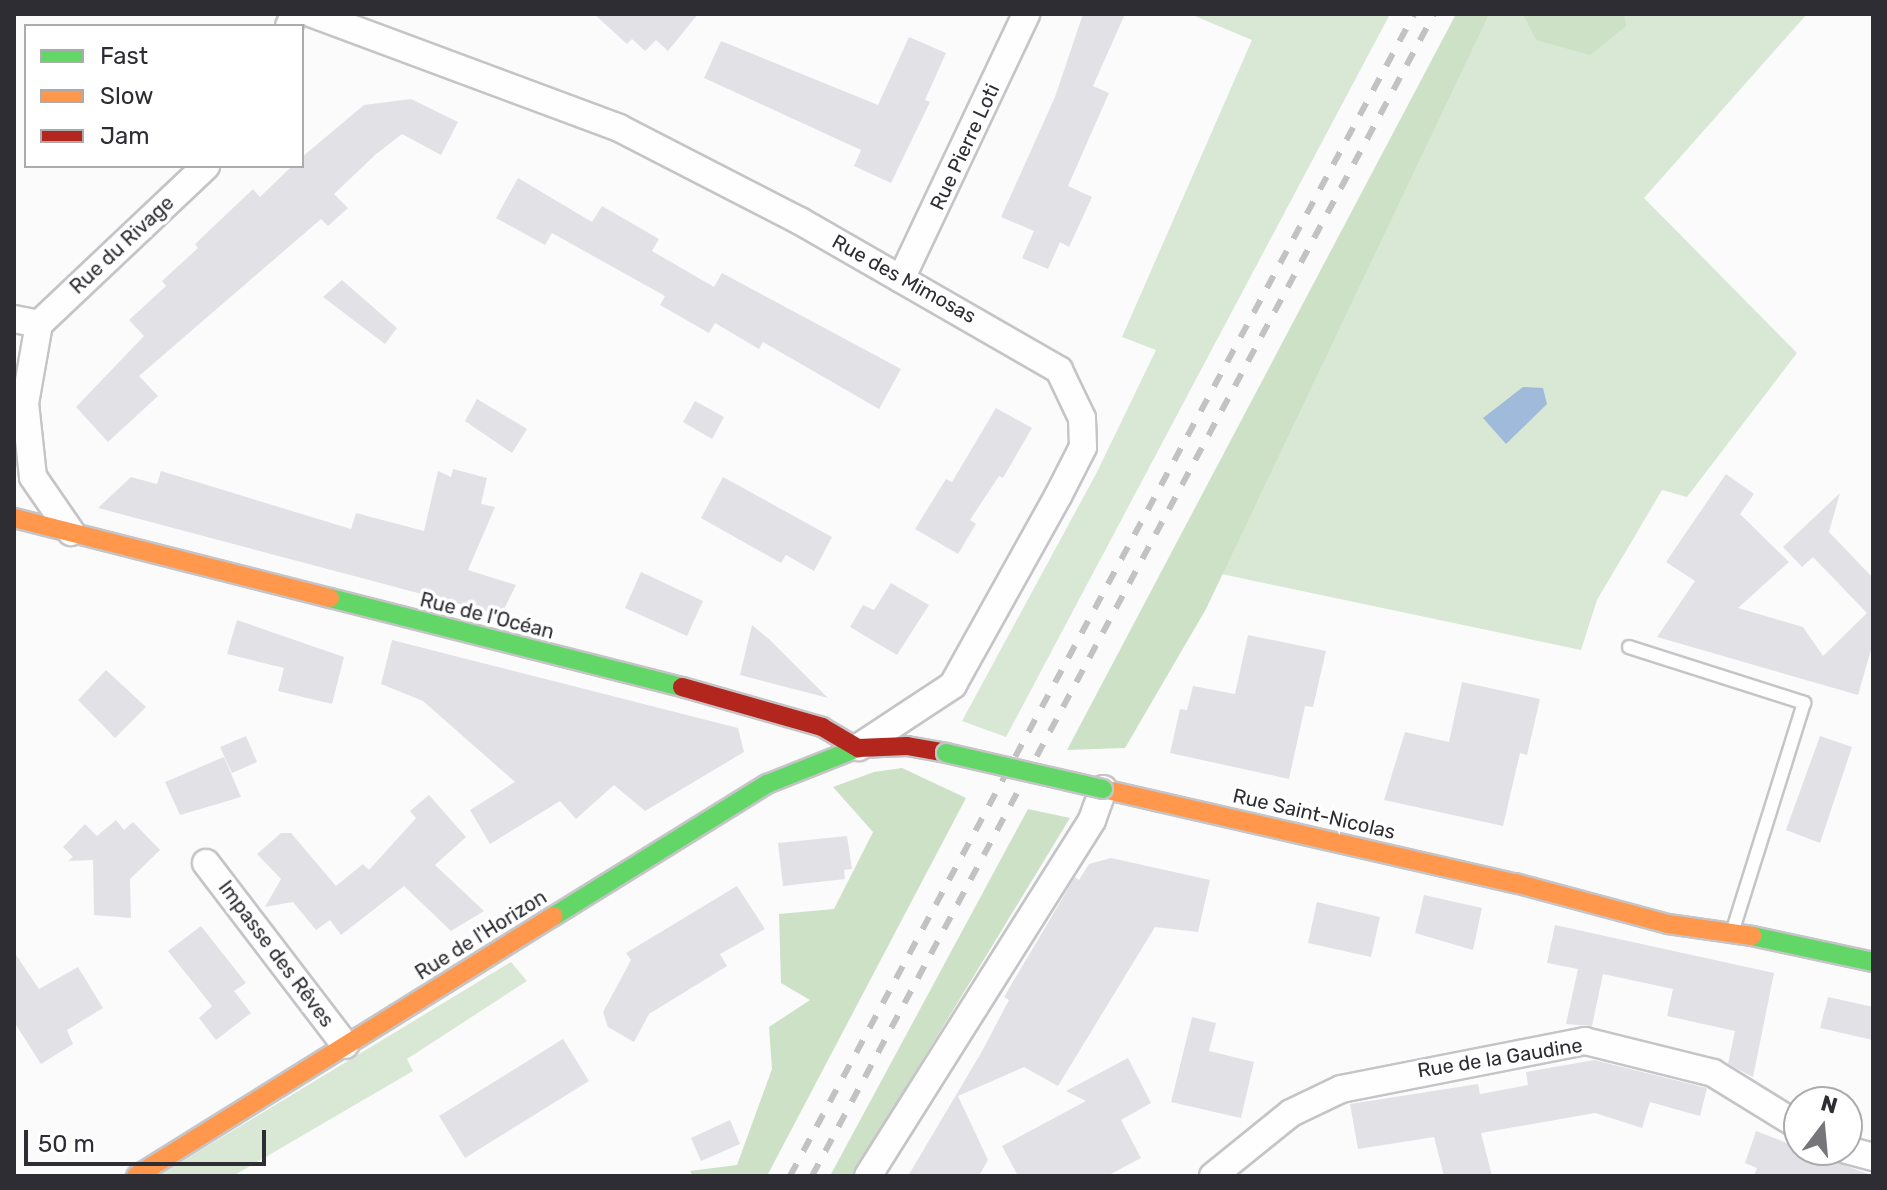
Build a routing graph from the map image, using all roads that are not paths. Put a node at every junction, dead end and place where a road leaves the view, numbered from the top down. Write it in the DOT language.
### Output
graph roads {
  1 [pos="313,14"];
  2 [pos="1026,14"];
  3 [pos="204,168"];
  4 [pos="901,279"];
  5 [pos="27,321"];
  6 [pos="14,518"];
  7 [pos="71,532"];
  8 [pos="1629,647"];
  9 [pos="858,748"];
  10 [pos="1103,789"];
  11 [pos="206,863"];
  12 [pos="1732,932"];
  13 [pos="1873,962"];
  14 [pos="345,1045"];
  15 [pos="1783,1116"];
  16 [pos="136,1176"];
  17 [pos="868,1176"];
  18 [pos="1213,1176"];
  1 -- 4 [label="street, Rue des Mimosas"];
  2 -- 4 [label="street, Rue Pierre Loti"];
  3 -- 5 [label="street, Rue du Rivage"];
  4 -- 9 [label="street, Rue des Mimosas"];
  5 -- 7 [label="street, Rue du Rivage"];
  6 -- 7 [label="main road, Rue de l'Océan"];
  7 -- 9 [label="main road, Rue de l'Océan"];
  8 -- 12 [label="lane"];
  9 -- 10 [label="main road, Rue Saint-Nicolas, bridge"];
  9 -- 14 [label="main road, Rue de l'Horizon"];
  10 -- 12 [label="main road, Rue Saint-Nicolas"];
  10 -- 17 [label="street"];
  11 -- 14 [label="street, Impasse des Rêves"];
  12 -- 13 [label="main road, Rue Saint-Nicolas"];
  14 -- 16 [label="main road, Rue de l'Horizon"];
  15 -- 18 [label="street, Rue de la Gaudine"];
}
